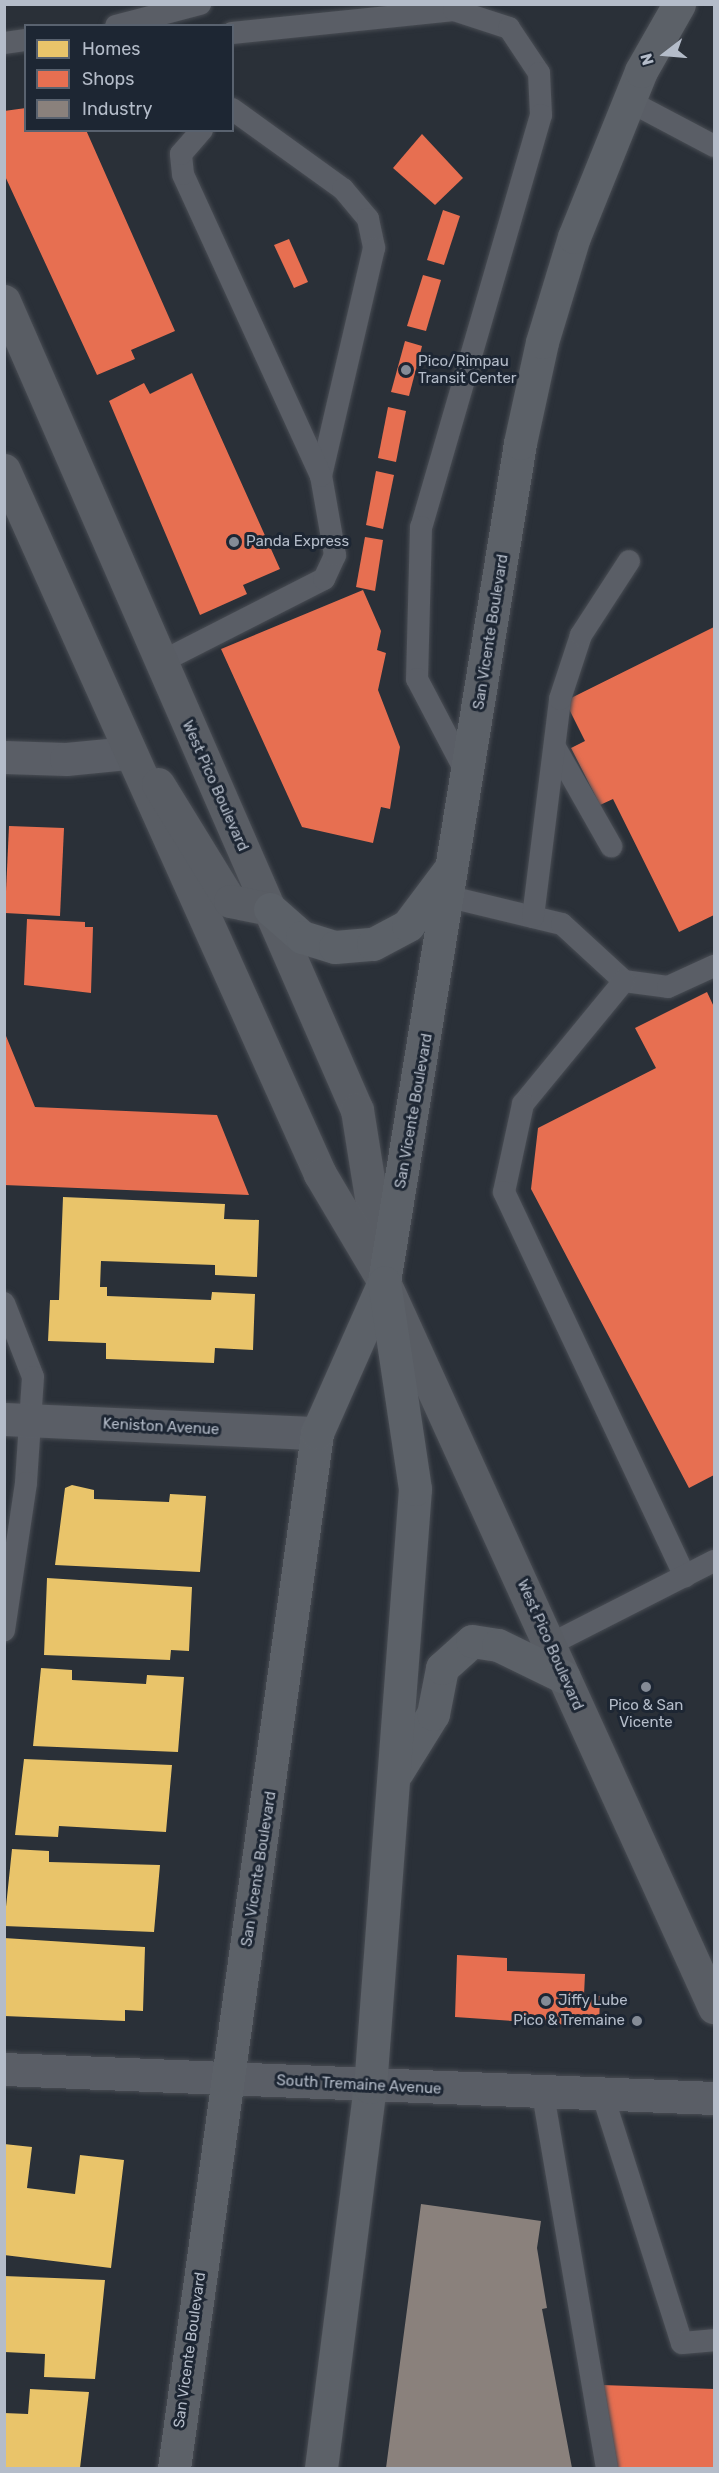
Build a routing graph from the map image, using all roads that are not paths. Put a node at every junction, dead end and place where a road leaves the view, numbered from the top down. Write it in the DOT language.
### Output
graph roads {
  1 [pos="200,4"];
  2 [pos="679,4"];
  3 [pos="168,21"];
  4 [pos="137,24"];
  5 [pos="234,33"];
  6 [pos="24,40"];
  7 [pos="4,44"];
  8 [pos="629,101"];
  9 [pos="234,110"];
  10 [pos="200,132"];
  11 [pos="714,146"];
  12 [pos="4,301"];
  13 [pos="4,470"];
  14 [pos="321,476"];
  15 [pos="629,561"];
  16 [pos="160,662"];
  17 [pos="556,749"];
  18 [pos="127,753"];
  19 [pos="4,757"];
  20 [pos="468,777"];
  21 [pos="611,846"];
  22 [pos="456,860"];
  23 [pos="450,897"];
  24 [pos="270,909"];
  25 [pos="533,917"];
  26 [pos="714,966"];
  27 [pos="624,981"];
  28 [pos="384,1282"];
  29 [pos="4,1303"];
  30 [pos="18,1419"];
  31 [pos="317,1433"];
  32 [pos="714,1562"];
  33 [pos="685,1577"];
  34 [pos="4,1630"];
  35 [pos="549,1645"];
  36 [pos="564,1677"];
  37 [pos="394,1776"];
  38 [pos="714,2007"];
  39 [pos="4,2070"];
  40 [pos="227,2078"];
  41 [pos="370,2087"];
  42 [pos="543,2094"];
  43 [pos="603,2096"];
  44 [pos="714,2098"];
  45 [pos="714,2340"];
  46 [pos="174,2469"];
  47 [pos="321,2469"];
  48 [pos="607,2469"];
  1 -- 3 [label="lane"];
  2 -- 8 [label="main road, San Vicente Boulevard"];
  3 -- 4 [label="lane"];
  5 -- 20 [label="lane"];
  6 -- 7 [label="lane"];
  8 -- 11 [label="lane"];
  8 -- 20 [label="main road, San Vicente Boulevard"];
  9 -- 14 [label="lane"];
  10 -- 14 [label="lane"];
  12 -- 16 [label="main road, West Pico Boulevard"];
  13 -- 18 [label="main road, West Pico Boulevard"];
  14 -- 16 [label="lane"];
  15 -- 17 [label="lane"];
  16 -- 24 [label="main road, West Pico Boulevard"];
  17 -- 21 [label="lane"];
  17 -- 25 [label="lane"];
  18 -- 19 [label="street"];
  18 -- 24 [label="main road"];
  18 -- 28 [label="main road, West Pico Boulevard"];
  20 -- 22 [label="main road, San Vicente Boulevard"];
  22 -- 23 [label="main road, San Vicente Boulevard"];
  22 -- 24 [label="main road"];
  23 -- 25 [label="lane"];
  23 -- 28 [label="main road, San Vicente Boulevard"];
  24 -- 28 [label="main road, West Pico Boulevard"];
  25 -- 27 [label="lane"];
  26 -- 27 [label="lane"];
  27 -- 33 [label="lane"];
  28 -- 31 [label="main road, San Vicente Boulevard"];
  28 -- 35 [label="main road, West Pico Boulevard"];
  28 -- 37 [label="main road, San Vicente Boulevard"];
  29 -- 30 [label="lane"];
  30 -- 31 [label="street, Keniston Avenue"];
  30 -- 34 [label="lane"];
  31 -- 40 [label="main road, San Vicente Boulevard"];
  32 -- 33 [label="lane"];
  33 -- 35 [label="lane"];
  35 -- 36 [label="main road, West Pico Boulevard"];
  36 -- 37 [label="main road"];
  36 -- 38 [label="main road, West Pico Boulevard"];
  37 -- 41 [label="main road, San Vicente Boulevard"];
  39 -- 40 [label="street, South Tremaine Avenue"];
  40 -- 41 [label="street, South Tremaine Avenue"];
  40 -- 46 [label="main road, San Vicente Boulevard"];
  41 -- 42 [label="street, South Tremaine Avenue"];
  41 -- 47 [label="main road, San Vicente Boulevard"];
  42 -- 43 [label="street, South Tremaine Avenue"];
  42 -- 48 [label="lane"];
  43 -- 44 [label="street, South Tremaine Avenue"];
  43 -- 45 [label="lane"];
}
